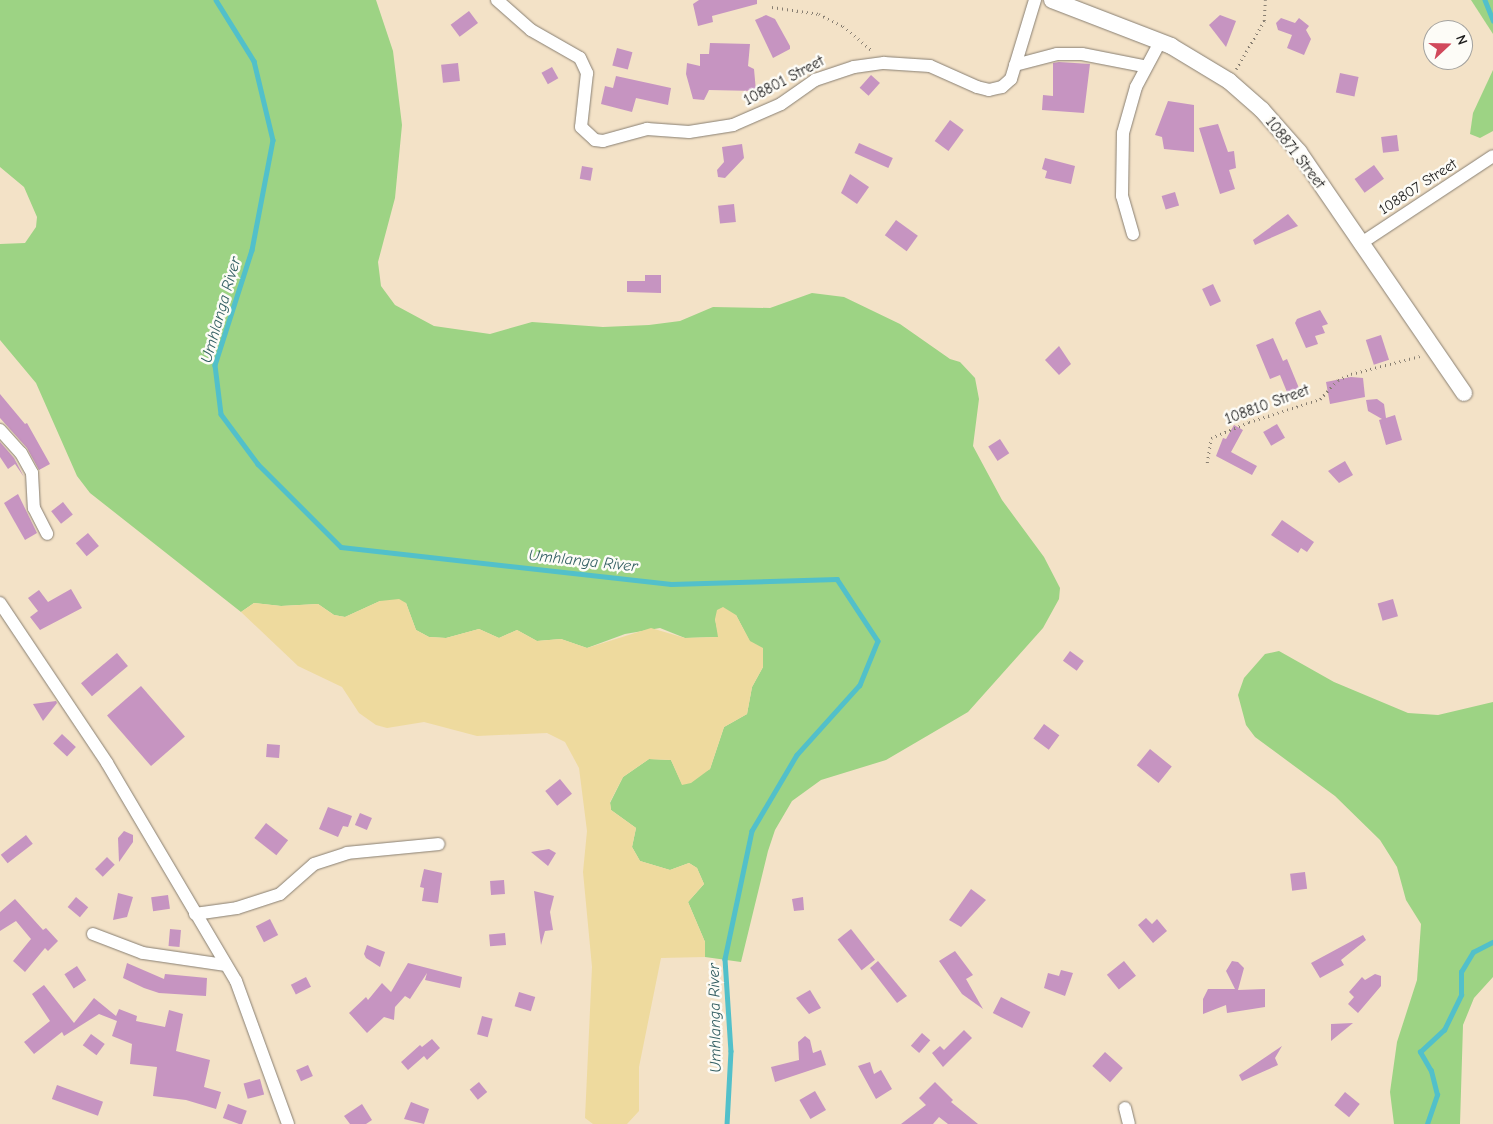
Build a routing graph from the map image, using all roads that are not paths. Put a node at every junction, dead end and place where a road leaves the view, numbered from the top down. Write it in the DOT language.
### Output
graph roads {
  1 [pos="497,0"];
  2 [pos="1035,0"];
  3 [pos="1052,0"];
  4 [pos="1160,42"];
  5 [pos="1015,65"];
  6 [pos="1144,66"];
  7 [pos="1493,156"];
  8 [pos="1133,234"];
  9 [pos="1360,244"];
  10 [pos="1464,393"];
  11 [pos="0,430"];
  12 [pos="46,534"];
  13 [pos="0,603"];
  14 [pos="438,844"];
  15 [pos="195,914"];
  16 [pos="93,934"];
  17 [pos="225,965"];
  18 [pos="1125,1108"];
  19 [pos="288,1124"];
  20 [pos="1129,1124"];
  1 -- 5 [label="street, 108801 Street"];
  2 -- 5 [label="street, 108801 Street"];
  3 -- 4 [label="street, 108871 Street"];
  4 -- 6 [label="street"];
  4 -- 9 [label="street, 108871 Street"];
  5 -- 6 [label="street"];
  6 -- 8 [label="street"];
  7 -- 9 [label="street, 108807 Street"];
  9 -- 10 [label="street, 108871 Street"];
  11 -- 12 [label="street"];
  13 -- 15 [label="street"];
  14 -- 15 [label="street"];
  15 -- 17 [label="street"];
  16 -- 17 [label="street"];
  17 -- 19 [label="street"];
  18 -- 20 [label="street"];
}
